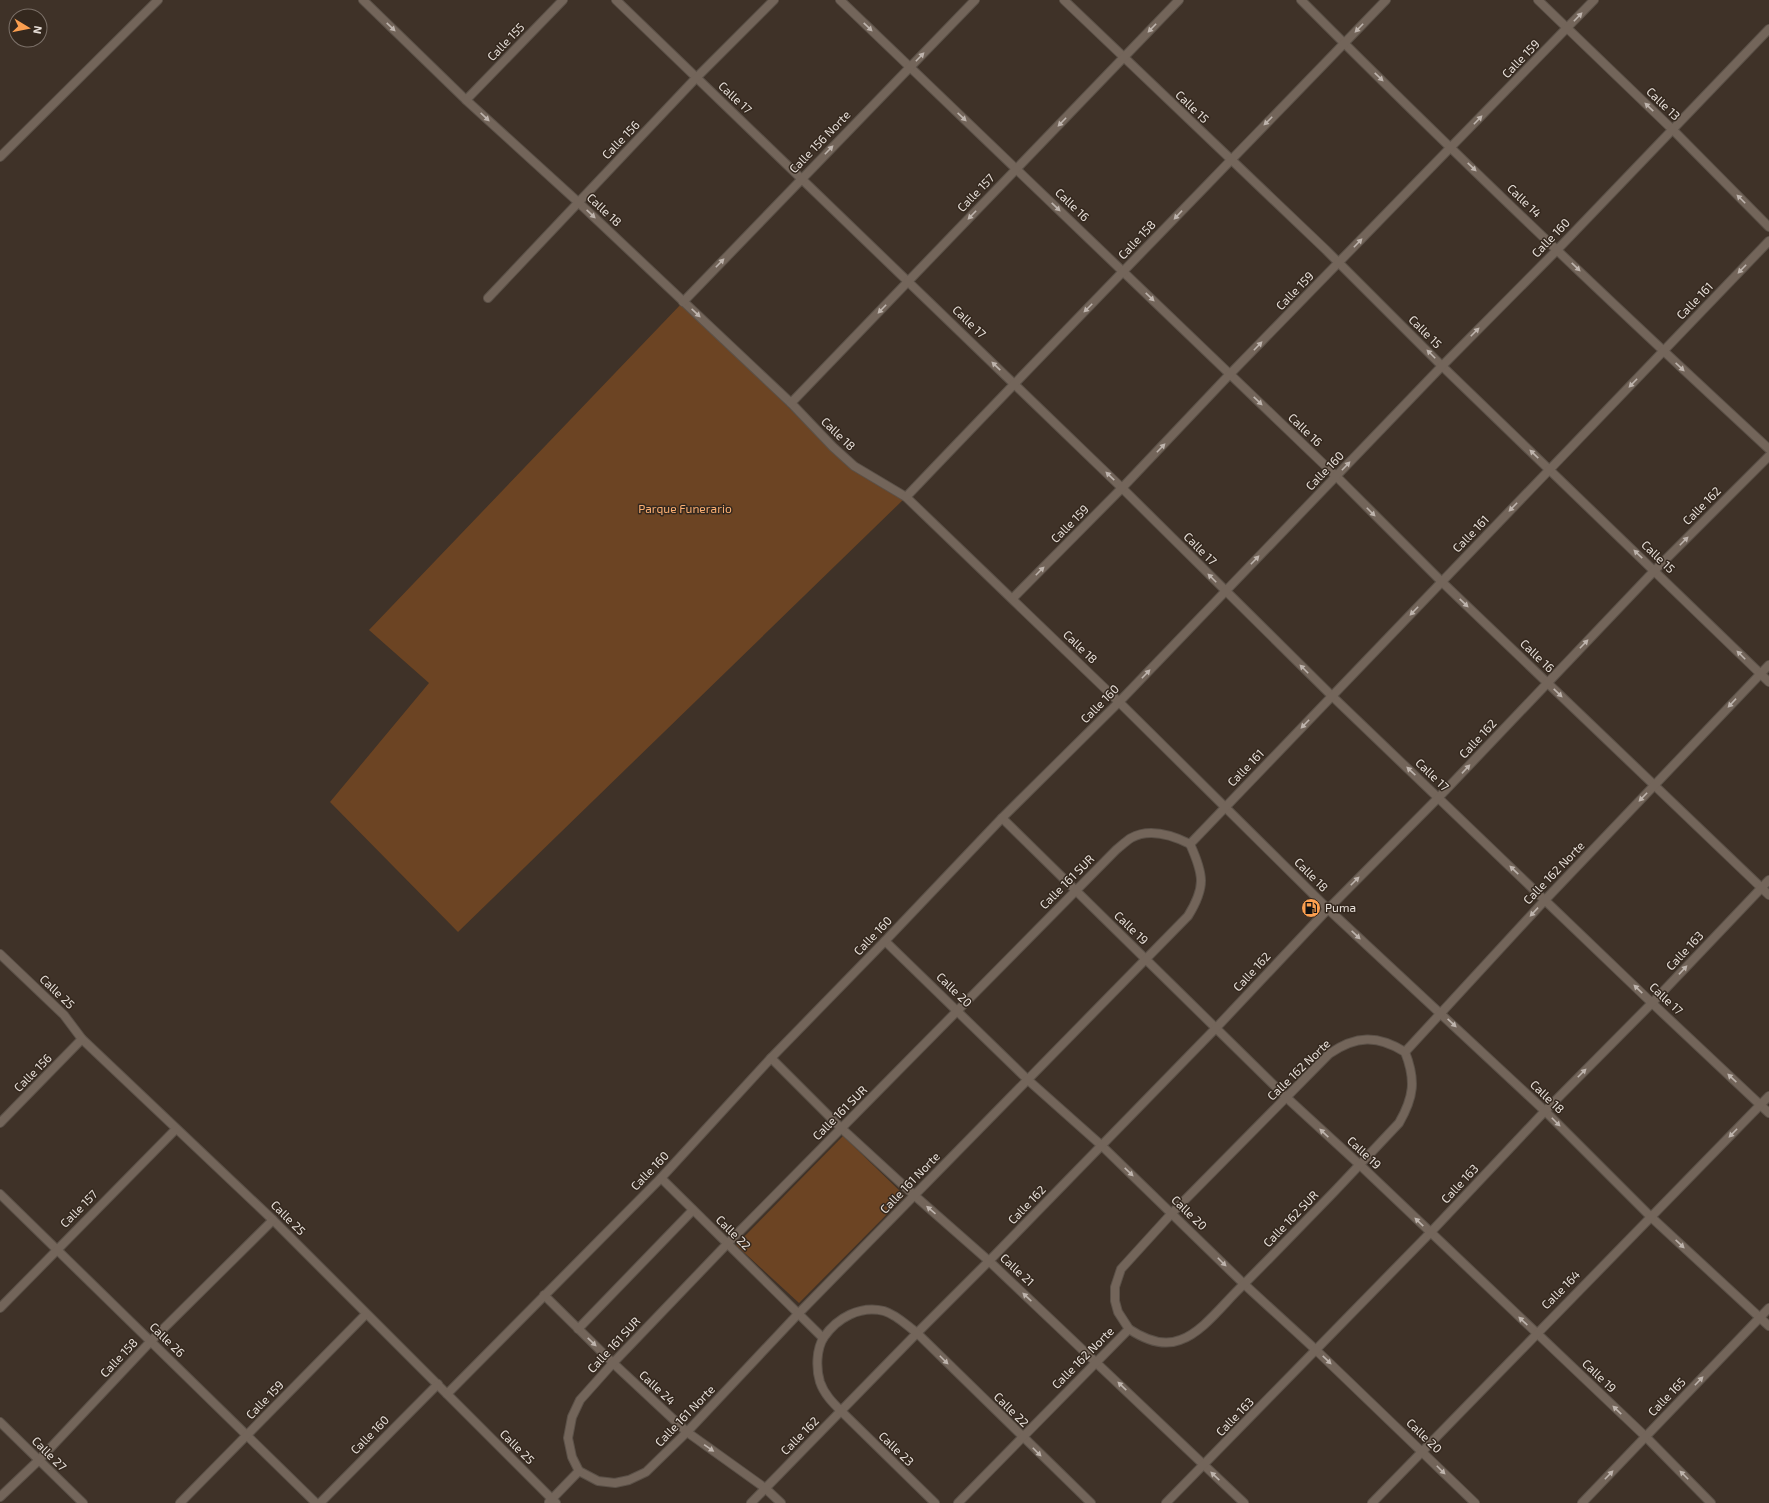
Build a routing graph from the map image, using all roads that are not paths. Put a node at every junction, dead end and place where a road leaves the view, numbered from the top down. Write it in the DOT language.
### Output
graph roads {
  1 [pos="158,0"];
  2 [pos="363,0"];
  3 [pos="563,0"];
  4 [pos="616,0"];
  5 [pos="774,0"];
  6 [pos="840,0"];
  7 [pos="975,0"];
  8 [pos="1064,0"];
  9 [pos="1179,0"];
  10 [pos="1302,0"];
  11 [pos="1386,0"];
  12 [pos="1538,0"];
  13 [pos="1594,0"];
  14 [pos="1567,28"];
  15 [pos="1769,30"];
  16 [pos="1344,43"];
  17 [pos="1124,57"];
  18 [pos="909,68"];
  19 [pos="696,78"];
  20 [pos="466,100"];
  21 [pos="1673,130"];
  22 [pos="1452,148"];
  23 [pos="0,157"];
  24 [pos="1230,160"];
  25 [pos="1017,169"];
  26 [pos="802,177"];
  27 [pos="578,202"];
  28 [pos="1769,227"];
  29 [pos="1769,241"];
  30 [pos="1557,250"];
  31 [pos="1339,263"];
  32 [pos="1124,272"];
  33 [pos="909,281"];
  34 [pos="488,298"];
  35 [pos="683,302"];
  36 [pos="1664,352"];
  37 [pos="1442,366"];
  38 [pos="1230,374"];
  39 [pos="1014,383"];
  40 [pos="791,404"];
  41 [pos="1769,449"];
  42 [pos="1769,456"];
  43 [pos="1550,470"];
  44 [pos="1336,476"];
  45 [pos="1122,488"];
  46 [pos="906,497"];
  47 [pos="1655,570"];
  48 [pos="1442,582"];
  49 [pos="1225,591"];
  50 [pos="1013,598"];
  51 [pos="1769,665"];
  52 [pos="1760,674"];
  53 [pos="1769,682"];
  54 [pos="1547,683"];
  55 [pos="1332,696"];
  56 [pos="1119,702"];
  57 [pos="1654,786"];
  58 [pos="1439,798"];
  59 [pos="1225,807"];
  60 [pos="1002,818"];
  61 [pos="1190,844"];
  62 [pos="1769,880"];
  63 [pos="1761,888"];
  64 [pos="1075,891"];
  65 [pos="1769,895"];
  66 [pos="1544,900"];
  67 [pos="1328,908"];
  68 [pos="885,941"];
  69 [pos="0,954"];
  70 [pos="1146,959"];
  71 [pos="1652,1003"];
  72 [pos="958,1011"];
  73 [pos="1441,1013"];
  74 [pos="1216,1028"];
  75 [pos="82,1039"];
  76 [pos="1405,1052"];
  77 [pos="771,1058"];
  78 [pos="1028,1080"];
  79 [pos="1769,1096"];
  80 [pos="1287,1098"];
  81 [pos="1761,1105"];
  82 [pos="1545,1111"];
  83 [pos="1769,1113"];
  84 [pos="0,1123"];
  85 [pos="841,1128"];
  86 [pos="176,1129"];
  87 [pos="1101,1145"];
  88 [pos="1360,1165"];
  89 [pos="661,1178"];
  90 [pos="0,1194"];
  91 [pos="914,1195"];
  92 [pos="693,1210"];
  93 [pos="1172,1213"];
  94 [pos="1651,1217"];
  95 [pos="273,1220"];
  96 [pos="1430,1233"];
  97 [pos="727,1244"];
  98 [pos="57,1249"];
  99 [pos="989,1261"];
  100 [pos="1244,1284"];
  101 [pos="544,1295"];
  102 [pos="0,1308"];
  103 [pos="1769,1308"];
  104 [pos="366,1314"];
  105 [pos="798,1314"];
  106 [pos="1760,1318"];
  107 [pos="1769,1326"];
  108 [pos="578,1329"];
  109 [pos="1129,1329"];
  110 [pos="916,1333"];
  111 [pos="1536,1333"];
  112 [pos="823,1338"];
  113 [pos="151,1341"];
  114 [pos="1316,1350"];
  115 [pos="1096,1362"];
  116 [pos="613,1363"];
  117 [pos="438,1384"];
  118 [pos="447,1394"];
  119 [pos="841,1412"];
  120 [pos="0,1422"];
  121 [pos="687,1432"];
  122 [pos="248,1435"];
  123 [pos="1646,1437"];
  124 [pos="1022,1438"];
  125 [pos="1423,1452"];
  126 [pos="39,1460"];
  127 [pos="1204,1466"];
  128 [pos="579,1471"];
  129 [pos="765,1488"];
  130 [pos="0,1497"];
  131 [pos="552,1502"];
  132 [pos="83,1503"];
  133 [pos="180,1503"];
  134 [pos="316,1503"];
  135 [pos="320,1503"];
  136 [pos="751,1503"];
  137 [pos="781,1503"];
  138 [pos="935,1503"];
  139 [pos="958,1503"];
  140 [pos="1091,1503"];
  141 [pos="1166,1503"];
  142 [pos="1244,1503"];
  143 [pos="1372,1503"];
  144 [pos="1475,1503"];
  145 [pos="1582,1503"];
  146 [pos="1711,1503"];
  1 -- 23 [label="street"];
  2 -- 20 [label="street, Calle 18, one-way"];
  3 -- 20 [label="street, Calle 155"];
  4 -- 19 [label="street, Calle 17"];
  5 -- 19 [label="street, Calle 156"];
  6 -- 18 [label="street, Calle 16, one-way"];
  18 -- 7 [label="street, Calle 156 Norte, one-way"];
  8 -- 17 [label="street, Calle 15"];
  9 -- 17 [label="street, Calle 157, one-way"];
  10 -- 16 [label="street, Calle 14"];
  11 -- 16 [label="street, Calle 158, one-way"];
  12 -- 14 [label="street, Calle 13"];
  14 -- 13 [label="street, Calle 159, one-way"];
  21 -- 14 [label="street, Calle 13, one-way"];
  22 -- 14 [label="street, Calle 159, one-way"];
  15 -- 21 [label="street, Calle 160"];
  16 -- 22 [label="street, Calle 14, one-way"];
  16 -- 24 [label="street, Calle 158, one-way"];
  17 -- 24 [label="street, Calle 15"];
  17 -- 25 [label="street, Calle 157, one-way"];
  18 -- 25 [label="street, Calle 16, one-way"];
  26 -- 18 [label="street, Calle 156 Norte, one-way"];
  19 -- 26 [label="street, Calle 17"];
  19 -- 27 [label="street, Calle 156"];
  20 -- 27 [label="street, Calle 18, one-way"];
  28 -- 21 [label="street, Calle 13, one-way"];
  21 -- 30 [label="street, Calle 160"];
  22 -- 30 [label="street, Calle 14, one-way"];
  31 -- 22 [label="street, Calle 159, one-way"];
  24 -- 31 [label="street, Calle 15"];
  24 -- 32 [label="street, Calle 158, one-way"];
  25 -- 32 [label="street, Calle 16, one-way"];
  25 -- 33 [label="street, Calle 157, one-way"];
  26 -- 33 [label="street, Calle 17"];
  35 -- 26 [label="street, Calle 156 Norte, one-way"];
  27 -- 34 [label="street, Calle 156"];
  27 -- 35 [label="street, Calle 18, one-way"];
  29 -- 36 [label="street, Calle 161, one-way"];
  30 -- 36 [label="street, Calle 14, one-way"];
  37 -- 30 [label="street, Calle 160, one-way"];
  37 -- 31 [label="street, Calle 15, one-way"];
  38 -- 31 [label="street, Calle 159, one-way"];
  32 -- 38 [label="street, Calle 16, one-way"];
  32 -- 39 [label="street, Calle 158, one-way"];
  39 -- 33 [label="street, Calle 17, one-way"];
  33 -- 40 [label="street, Calle 157, one-way"];
  35 -- 40 [label="street, Calle 18, one-way"];
  36 -- 41 [label="street, Calle 14, one-way"];
  36 -- 43 [label="street, Calle 161, one-way"];
  43 -- 37 [label="street, Calle 15, one-way"];
  44 -- 37 [label="street, Calle 160, one-way"];
  38 -- 44 [label="street, Calle 16, one-way"];
  45 -- 38 [label="street, Calle 159, one-way"];
  45 -- 39 [label="street, Calle 17, one-way"];
  39 -- 46 [label="street, Calle 158"];
  40 -- 46 [label="street, Calle 18"];
  47 -- 42 [label="street, Calle 162, one-way"];
  47 -- 43 [label="street, Calle 15, one-way"];
  43 -- 48 [label="street, Calle 161, one-way"];
  44 -- 48 [label="street, Calle 16, one-way"];
  49 -- 44 [label="street, Calle 160, one-way"];
  49 -- 45 [label="street, Calle 17, one-way"];
  50 -- 45 [label="street, Calle 159, one-way"];
  46 -- 50 [label="street, Calle 18"];
  52 -- 47 [label="street, Calle 15, one-way"];
  54 -- 47 [label="street, Calle 162, one-way"];
  48 -- 54 [label="street, Calle 16, one-way"];
  48 -- 55 [label="street, Calle 161, one-way"];
  55 -- 49 [label="street, Calle 17, one-way"];
  56 -- 49 [label="street, Calle 160, one-way"];
  50 -- 56 [label="street, Calle 18"];
  51 -- 52 [label="street, Calle 162 Norte"];
  52 -- 53 [label="street, Calle 15"];
  52 -- 57 [label="street, Calle 162 Norte, one-way"];
  54 -- 57 [label="street, Calle 16, one-way"];
  58 -- 54 [label="street, Calle 162, one-way"];
  58 -- 55 [label="street, Calle 17, one-way"];
  55 -- 59 [label="street, Calle 161, one-way"];
  56 -- 59 [label="street, Calle 18"];
  56 -- 60 [label="street, Calle 160"];
  57 -- 63 [label="street, Calle 16"];
  57 -- 66 [label="street, Calle 162 Norte, one-way"];
  66 -- 58 [label="street, Calle 17, one-way"];
  67 -- 58 [label="street, Calle 162, one-way"];
  59 -- 61 [label="street, Calle 161"];
  59 -- 67 [label="street, Calle 18"];
  60 -- 64 [label="street, Calle 19"];
  60 -- 68 [label="street, Calle 160"];
  61 -- 64 [label="street, Calle 161 SUR"];
  61 -- 70 [label="street, Calle 161 Norte"];
  62 -- 63 [label="street, Calle 163"];
  63 -- 65 [label="street, Calle 16"];
  71 -- 63 [label="street, Calle 163, one-way"];
  64 -- 70 [label="street, Calle 19"];
  64 -- 72 [label="street, Calle 161 SUR"];
  71 -- 66 [label="street, Calle 17, one-way"];
  66 -- 73 [label="street, Calle 162 Norte, one-way"];
  67 -- 73 [label="street, Calle 18, one-way"];
  67 -- 74 [label="street, Calle 162"];
  68 -- 72 [label="street, Calle 20"];
  68 -- 77 [label="street, Calle 160"];
  69 -- 75 [label="street, Calle 25"];
  70 -- 74 [label="street, Calle 19"];
  70 -- 78 [label="street, Calle 161 Norte"];
  81 -- 71 [label="street, Calle 17, one-way"];
  82 -- 71 [label="street, Calle 163, one-way"];
  72 -- 78 [label="street, Calle 20"];
  72 -- 85 [label="street, Calle 161 SUR"];
  73 -- 76 [label="street, Calle 162 Norte"];
  73 -- 82 [label="street, Calle 18, one-way"];
  74 -- 80 [label="street, Calle 19"];
  74 -- 87 [label="street, Calle 162"];
  75 -- 84 [label="street, Calle 156"];
  75 -- 86 [label="street, Calle 25"];
  76 -- 80 [label="street, Calle 162 Norte"];
  76 -- 88 [label="street, Calle 162 SUR"];
  77 -- 85 [label="street, Calle 21"];
  77 -- 89 [label="street, Calle 160"];
  78 -- 87 [label="street, Calle 20"];
  78 -- 91 [label="street, Calle 161 Norte"];
  79 -- 81 [label="street, Calle 164"];
  88 -- 80 [label="street, Calle 19, one-way"];
  80 -- 93 [label="street, Calle 162 Norte"];
  81 -- 83 [label="street, Calle 17"];
  81 -- 94 [label="street, Calle 164, one-way"];
  82 -- 94 [label="street, Calle 18, one-way"];
  82 -- 96 [label="street, Calle 163"];
  85 -- 91 [label="street, Calle 21"];
  85 -- 97 [label="street, Calle 161 SUR"];
  86 -- 95 [label="street, Calle 25"];
  86 -- 98 [label="street, Calle 157"];
  87 -- 93 [label="street, Calle 20, one-way"];
  87 -- 99 [label="street, Calle 162"];
  96 -- 88 [label="street, Calle 19, one-way"];
  88 -- 100 [label="street, Calle 162 SUR"];
  89 -- 92 [label="street, Calle 22"];
  89 -- 101 [label="street, Calle 160"];
  90 -- 98 [label="street, Calle 26"];
  99 -- 91 [label="street, Calle 21, one-way"];
  91 -- 105 [label="street, Calle 161 Norte"];
  92 -- 97 [label="street, Calle 22"];
  92 -- 108 [label="street"];
  93 -- 100 [label="street, Calle 20, one-way"];
  93 -- 109 [label="street, Calle 162 Norte"];
  94 -- 106 [label="street, Calle 18, one-way"];
  94 -- 111 [label="street, Calle 164"];
  95 -- 104 [label="street, Calle 25"];
  95 -- 113 [label="street, Calle 158"];
  111 -- 96 [label="street, Calle 19, one-way"];
  96 -- 114 [label="street, Calle 163"];
  97 -- 105 [label="street, Calle 22"];
  97 -- 116 [label="street, Calle 161 SUR"];
  98 -- 102 [label="street, Calle 157"];
  98 -- 113 [label="street, Calle 26"];
  99 -- 110 [label="street, Calle 162"];
  115 -- 99 [label="street, Calle 21, one-way"];
  100 -- 109 [label="street, Calle 162 SUR"];
  100 -- 114 [label="street, Calle 20"];
  101 -- 108 [label="street, Calle 24"];
  101 -- 118 [label="street, Calle 160"];
  103 -- 106 [label="street, Calle 165"];
  104 -- 117 [label="street, Calle 25"];
  104 -- 122 [label="street, Calle 159"];
  105 -- 112 [label="street, Calle 22"];
  105 -- 121 [label="street, Calle 161 Norte"];
  106 -- 107 [label="street, Calle 18"];
  123 -- 106 [label="street, Calle 165, one-way"];
  108 -- 116 [label="street, Calle 24, one-way"];
  109 -- 115 [label="street, Calle 162 Norte"];
  110 -- 112 [label="street, Calle 22"];
  110 -- 119 [label="street, Calle 162"];
  110 -- 124 [label="street, Calle 22, one-way"];
  123 -- 111 [label="street, Calle 19, one-way"];
  111 -- 125 [label="street, Calle 164"];
  112 -- 119 [label="street, Calle 23"];
  113 -- 122 [label="street, Calle 26"];
  113 -- 126 [label="street, Calle 158"];
  114 -- 125 [label="street, Calle 20, one-way"];
  114 -- 127 [label="street, Calle 163"];
  115 -- 124 [label="street, Calle 162 Norte"];
  127 -- 115 [label="street, Calle 21, one-way"];
  116 -- 121 [label="street, Calle 24"];
  116 -- 128 [label="street, Calle 161 SUR"];
  117 -- 118 [label="street, Calle 25"];
  117 -- 135 [label="street, Calle 160"];
  118 -- 131 [label="street, Calle 25"];
  119 -- 129 [label="street, Calle 162"];
  119 -- 138 [label="street, Calle 23"];
  120 -- 126 [label="street, Calle 27"];
  121 -- 128 [label="street, Calle 161 Norte"];
  121 -- 129 [label="street, Calle 24, one-way"];
  122 -- 133 [label="street, Calle 159"];
  122 -- 134 [label="street, Calle 26"];
  145 -- 123 [label="street, Calle 165, one-way"];
  146 -- 123 [label="street, Calle 19, one-way"];
  124 -- 139 [label="street, Calle 162 Norte"];
  124 -- 140 [label="street, Calle 22, one-way"];
  125 -- 143 [label="street, Calle 164"];
  125 -- 144 [label="street, Calle 20, one-way"];
  126 -- 130 [label="street, Calle 158"];
  126 -- 132 [label="street, Calle 27"];
  127 -- 141 [label="street, Calle 163"];
  142 -- 127 [label="street, Calle 21, one-way"];
  128 -- 131 [label="street"];
  129 -- 136 [label="street, Calle 162"];
  129 -- 137 [label="street, Calle 24"];
}
